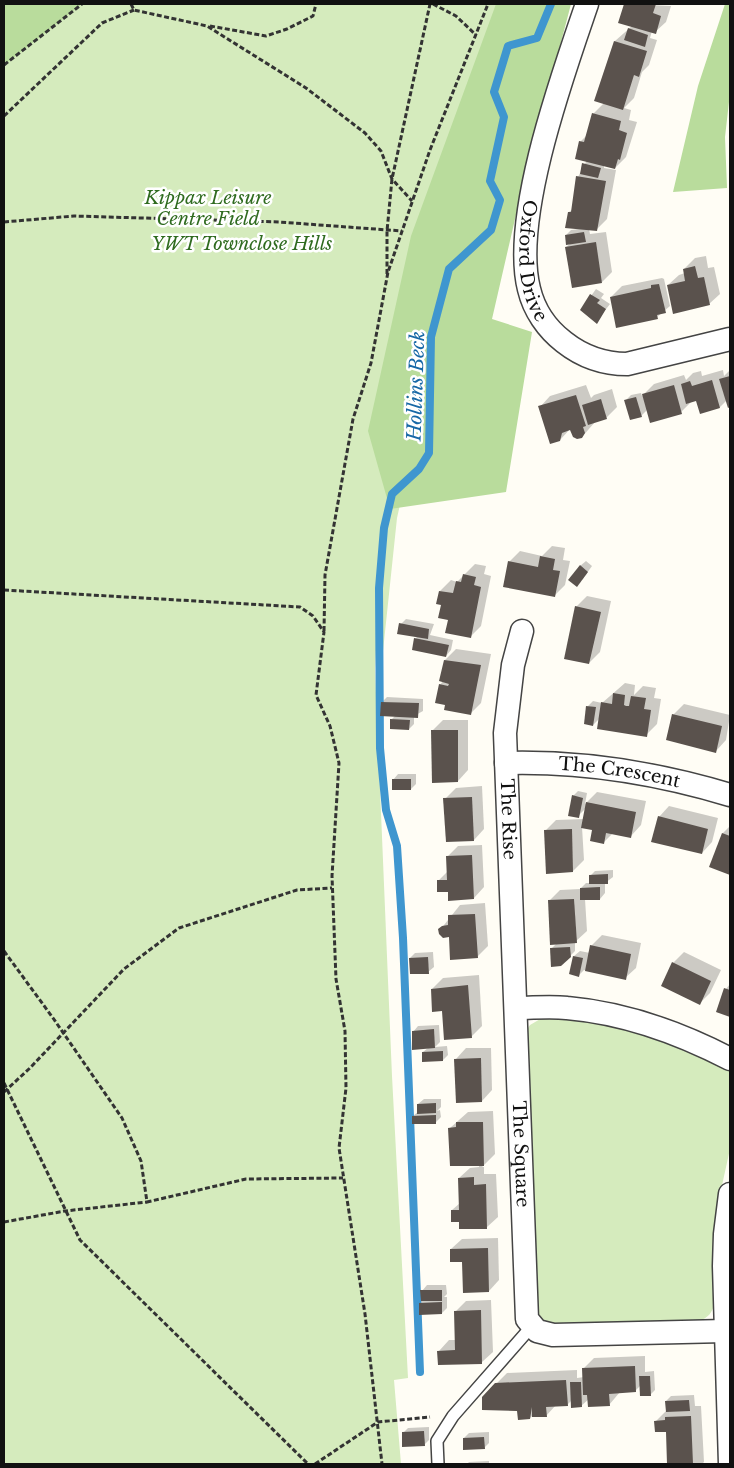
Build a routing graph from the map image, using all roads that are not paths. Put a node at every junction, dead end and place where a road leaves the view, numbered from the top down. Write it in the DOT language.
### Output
graph roads {
  1 [pos="587,4"];
  2 [pos="730,339"];
  3 [pos="522,632"];
  4 [pos="506,763"];
  5 [pos="730,795"];
  6 [pos="517,1008"];
  7 [pos="730,1059"];
  8 [pos="730,1194"];
  9 [pos="532,1326"];
  10 [pos="725,1331"];
  11 [pos="728,1357"];
  12 [pos="438,1464"];
  13 [pos="730,1464"];
  1 -- 2 [label="street, Oxford Drive"];
  3 -- 4 [label="street, The Rise"];
  4 -- 5 [label="street, The Crescent"];
  4 -- 6 [label="street, The Rise"];
  6 -- 7 [label="street"];
  6 -- 9 [label="street, The Square"];
  8 -- 10 [label="street"];
  9 -- 10 [label="street"];
  9 -- 12 [label="lane"];
  10 -- 11 [label="street"];
  11 -- 13 [label="street"];
}
